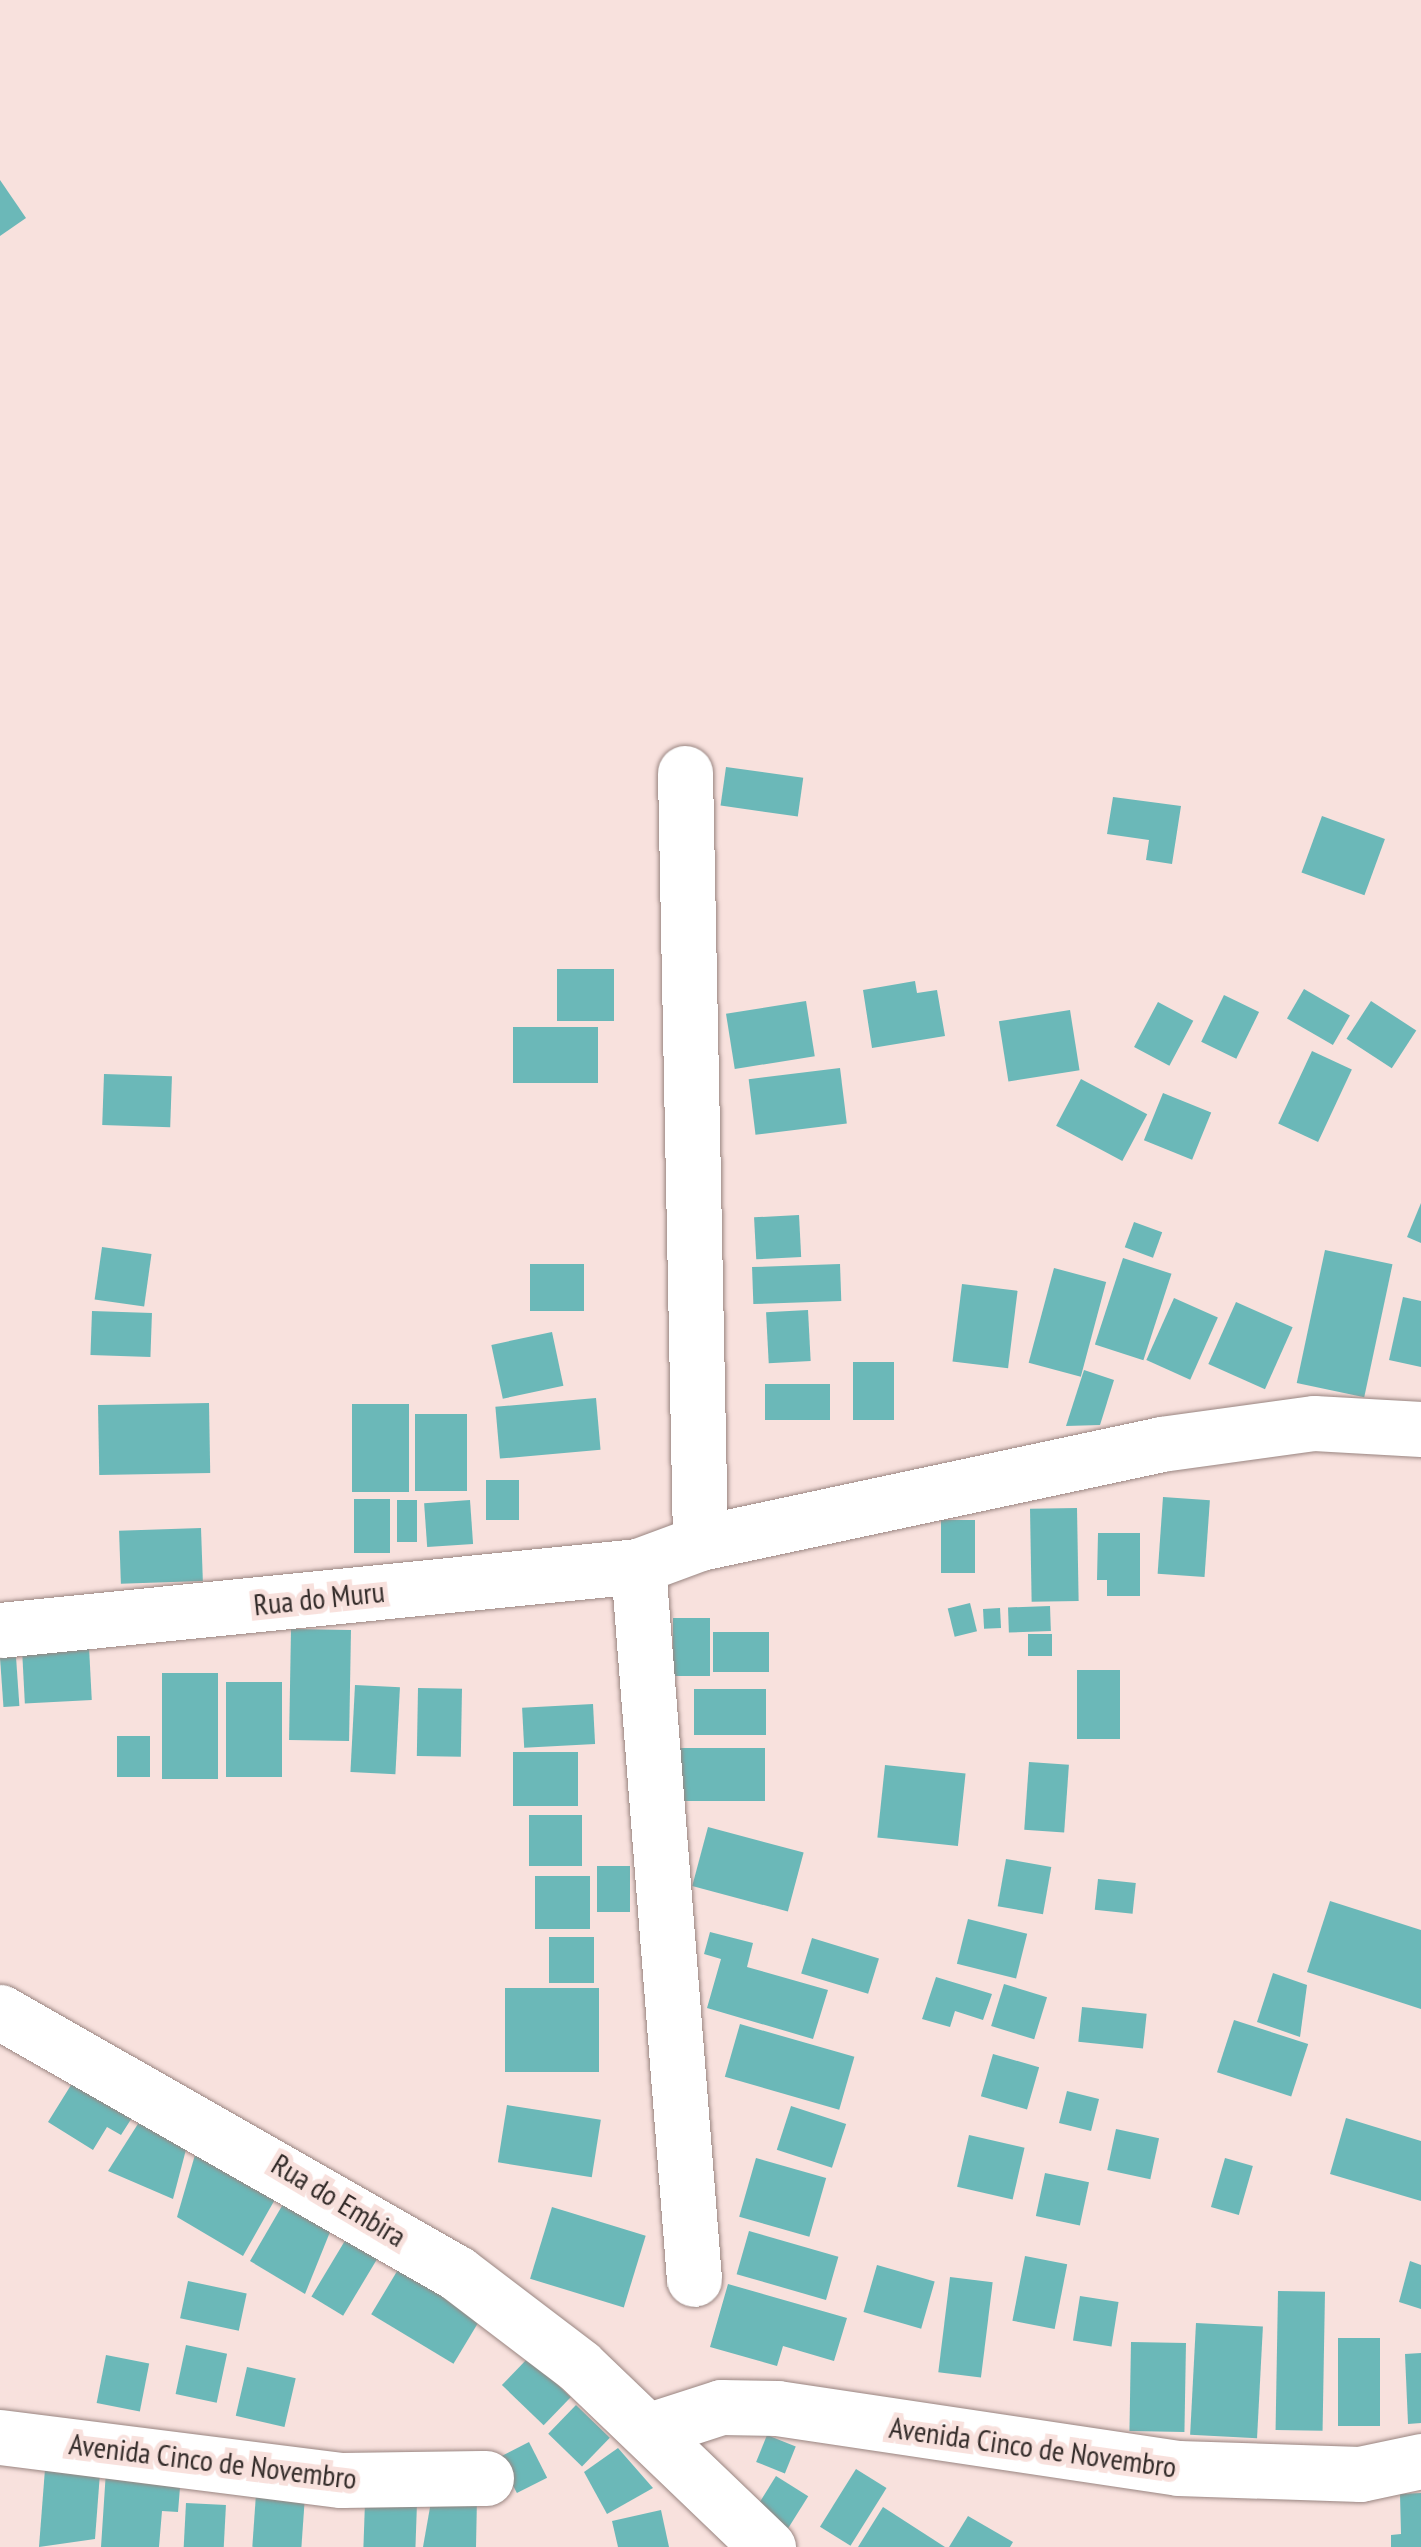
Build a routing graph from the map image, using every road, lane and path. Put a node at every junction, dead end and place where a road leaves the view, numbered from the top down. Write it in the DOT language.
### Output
graph roads {
  1 [pos="686,773"];
  2 [pos="1421,1429"];
  3 [pos="700,1543"];
  4 [pos="638,1566"];
  5 [pos="0,1630"];
  6 [pos="0,2012"];
  7 [pos="694,2279"];
  8 [pos="650,2430"];
  9 [pos="0,2437"];
  10 [pos="1421,2462"];
  11 [pos="486,2478"];
  12 [pos="742,2537"];
  1 -- 3 [label="street"];
  2 -- 3 [label="street, Rua do Muru"];
  3 -- 4 [label="street, Rua do Muru"];
  4 -- 5 [label="street, Rua do Muru"];
  4 -- 7 [label="street"];
  6 -- 8 [label="street, Rua do Embira"];
  8 -- 10 [label="street, Avenida Cinco de Novembro"];
  8 -- 12 [label="street, Rua do Embira"];
  9 -- 11 [label="street, Avenida Cinco de Novembro"];
}
